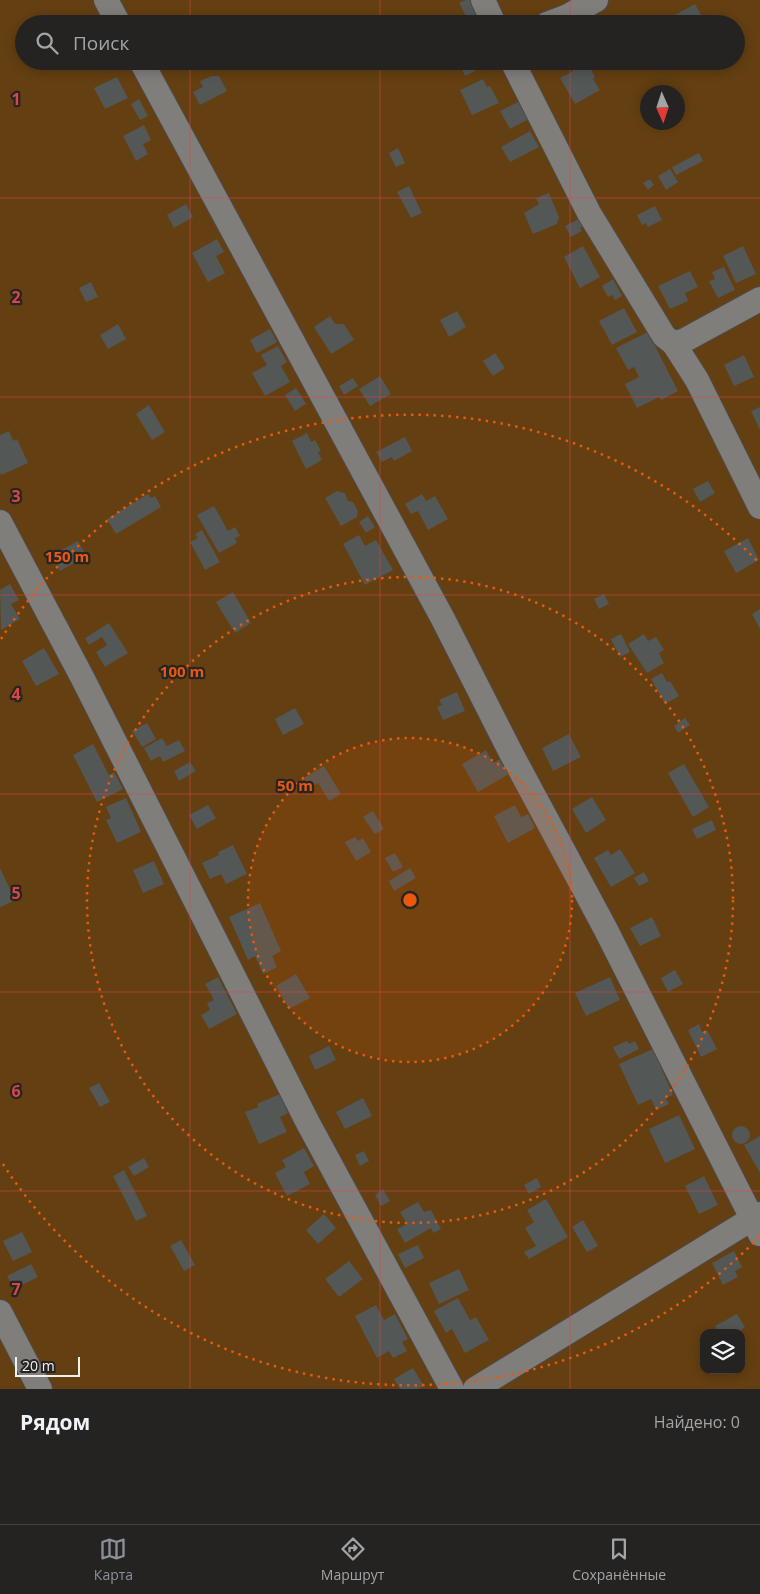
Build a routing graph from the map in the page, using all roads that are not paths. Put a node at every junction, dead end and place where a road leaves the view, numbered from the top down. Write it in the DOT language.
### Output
graph roads {
  1 [pos="106,0"];
  2 [pos="483,0"];
  3 [pos="596,0"];
  4 [pos="114,15"];
  5 [pos="490,15"];
  6 [pos="570,15"];
  7 [pos="145,70"];
  8 [pos="517,70"];
  9 [pos="760,299"];
  10 [pos="674,344"];
  11 [pos="760,507"];
  12 [pos="0,522"];
  13 [pos="757,1222"];
  14 [pos="0,1312"];
  15 [pos="40,1389"];
  16 [pos="452,1389"];
  17 [pos="475,1389"];
  1 -- 4 [label="street"];
  2 -- 5 [label="street"];
  3 -- 6 [label="street"];
  7 -- 13 [label="street"];
  8 -- 10 [label="street"];
  9 -- 10 [label="street"];
  10 -- 11 [label="street"];
  12 -- 16 [label="street"];
  13 -- 17 [label="street"];
  14 -- 15 [label="street"];
}
